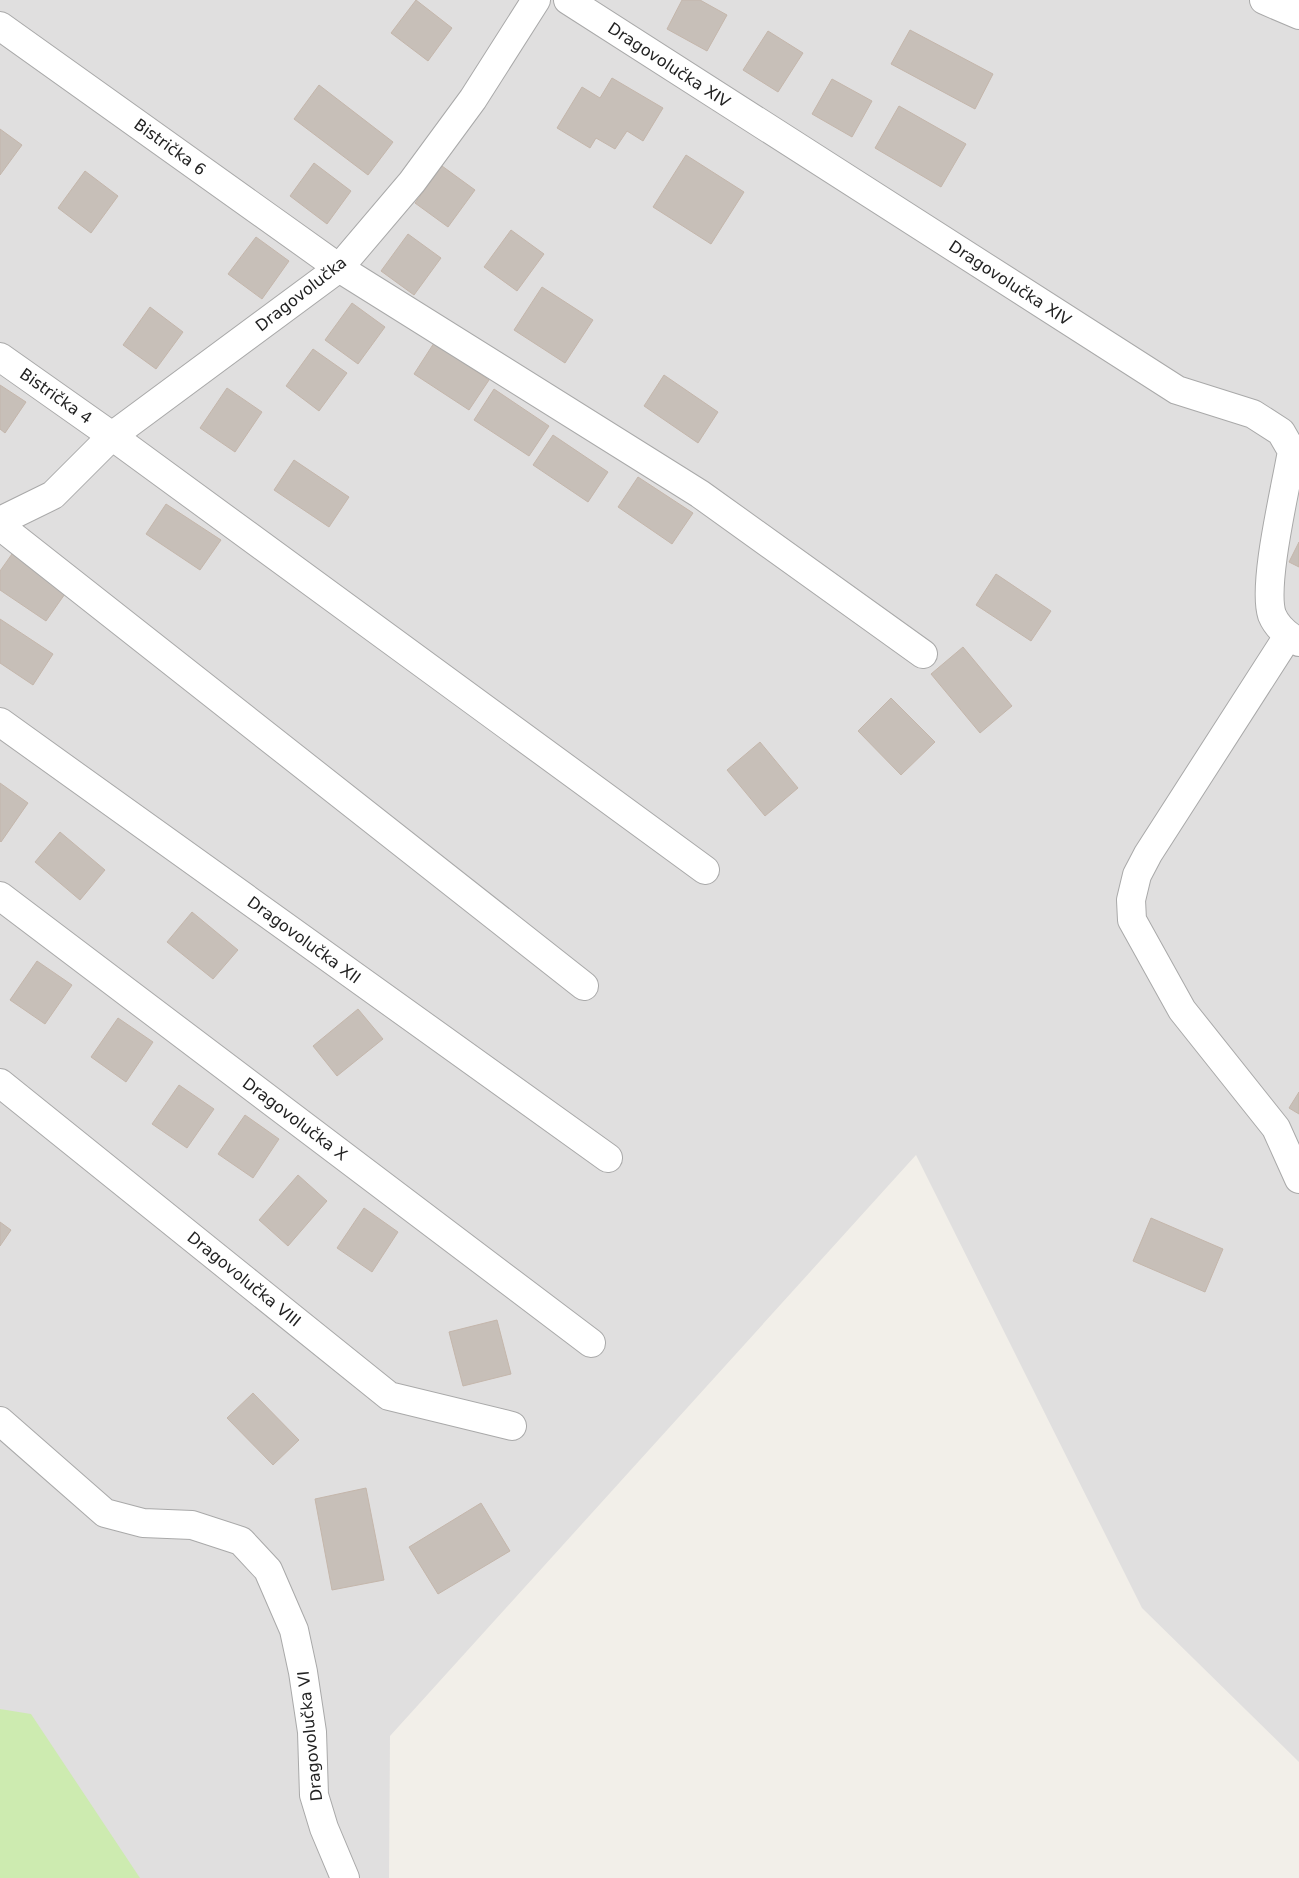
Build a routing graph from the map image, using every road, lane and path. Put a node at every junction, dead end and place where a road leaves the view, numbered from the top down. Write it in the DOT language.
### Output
graph roads {
  1 [pos="536,0"];
  2 [pos="568,0"];
  3 [pos="1264,0"];
  4 [pos="1299,15"];
  5 [pos="0,26"];
  6 [pos="339,268"];
  7 [pos="0,357"];
  8 [pos="112,436"];
  9 [pos="0,521"];
  10 [pos="0,526"];
  11 [pos="1293,639"];
  12 [pos="923,654"];
  13 [pos="0,722"];
  14 [pos="705,870"];
  15 [pos="0,896"];
  16 [pos="584,986"];
  17 [pos="0,1083"];
  18 [pos="608,1158"];
  19 [pos="1299,1180"];
  20 [pos="591,1343"];
  21 [pos="0,1421"];
  22 [pos="512,1426"];
  23 [pos="343,1870"];
  1 -- 6 [label="street, Dragovolučka"];
  2 -- 11 [label="street, Dragovolučka XIV"];
  3 -- 4 [label="street"];
  5 -- 6 [label="street, Bistrička 6"];
  6 -- 8 [label="street, Dragovolučka"];
  6 -- 12 [label="street, Bistrička 6"];
  7 -- 8 [label="street, Bistrička 4"];
  8 -- 9 [label="street, Dragovolučka"];
  8 -- 14 [label="street, Bistrička 4"];
  10 -- 16 [label="street"];
  11 -- 19 [label="street"];
  13 -- 18 [label="street, Dragovolučka XII"];
  15 -- 20 [label="street, Dragovolučka X"];
  17 -- 22 [label="street, Dragovolučka VIII"];
  21 -- 23 [label="street, Dragovolučka VI"];
}
